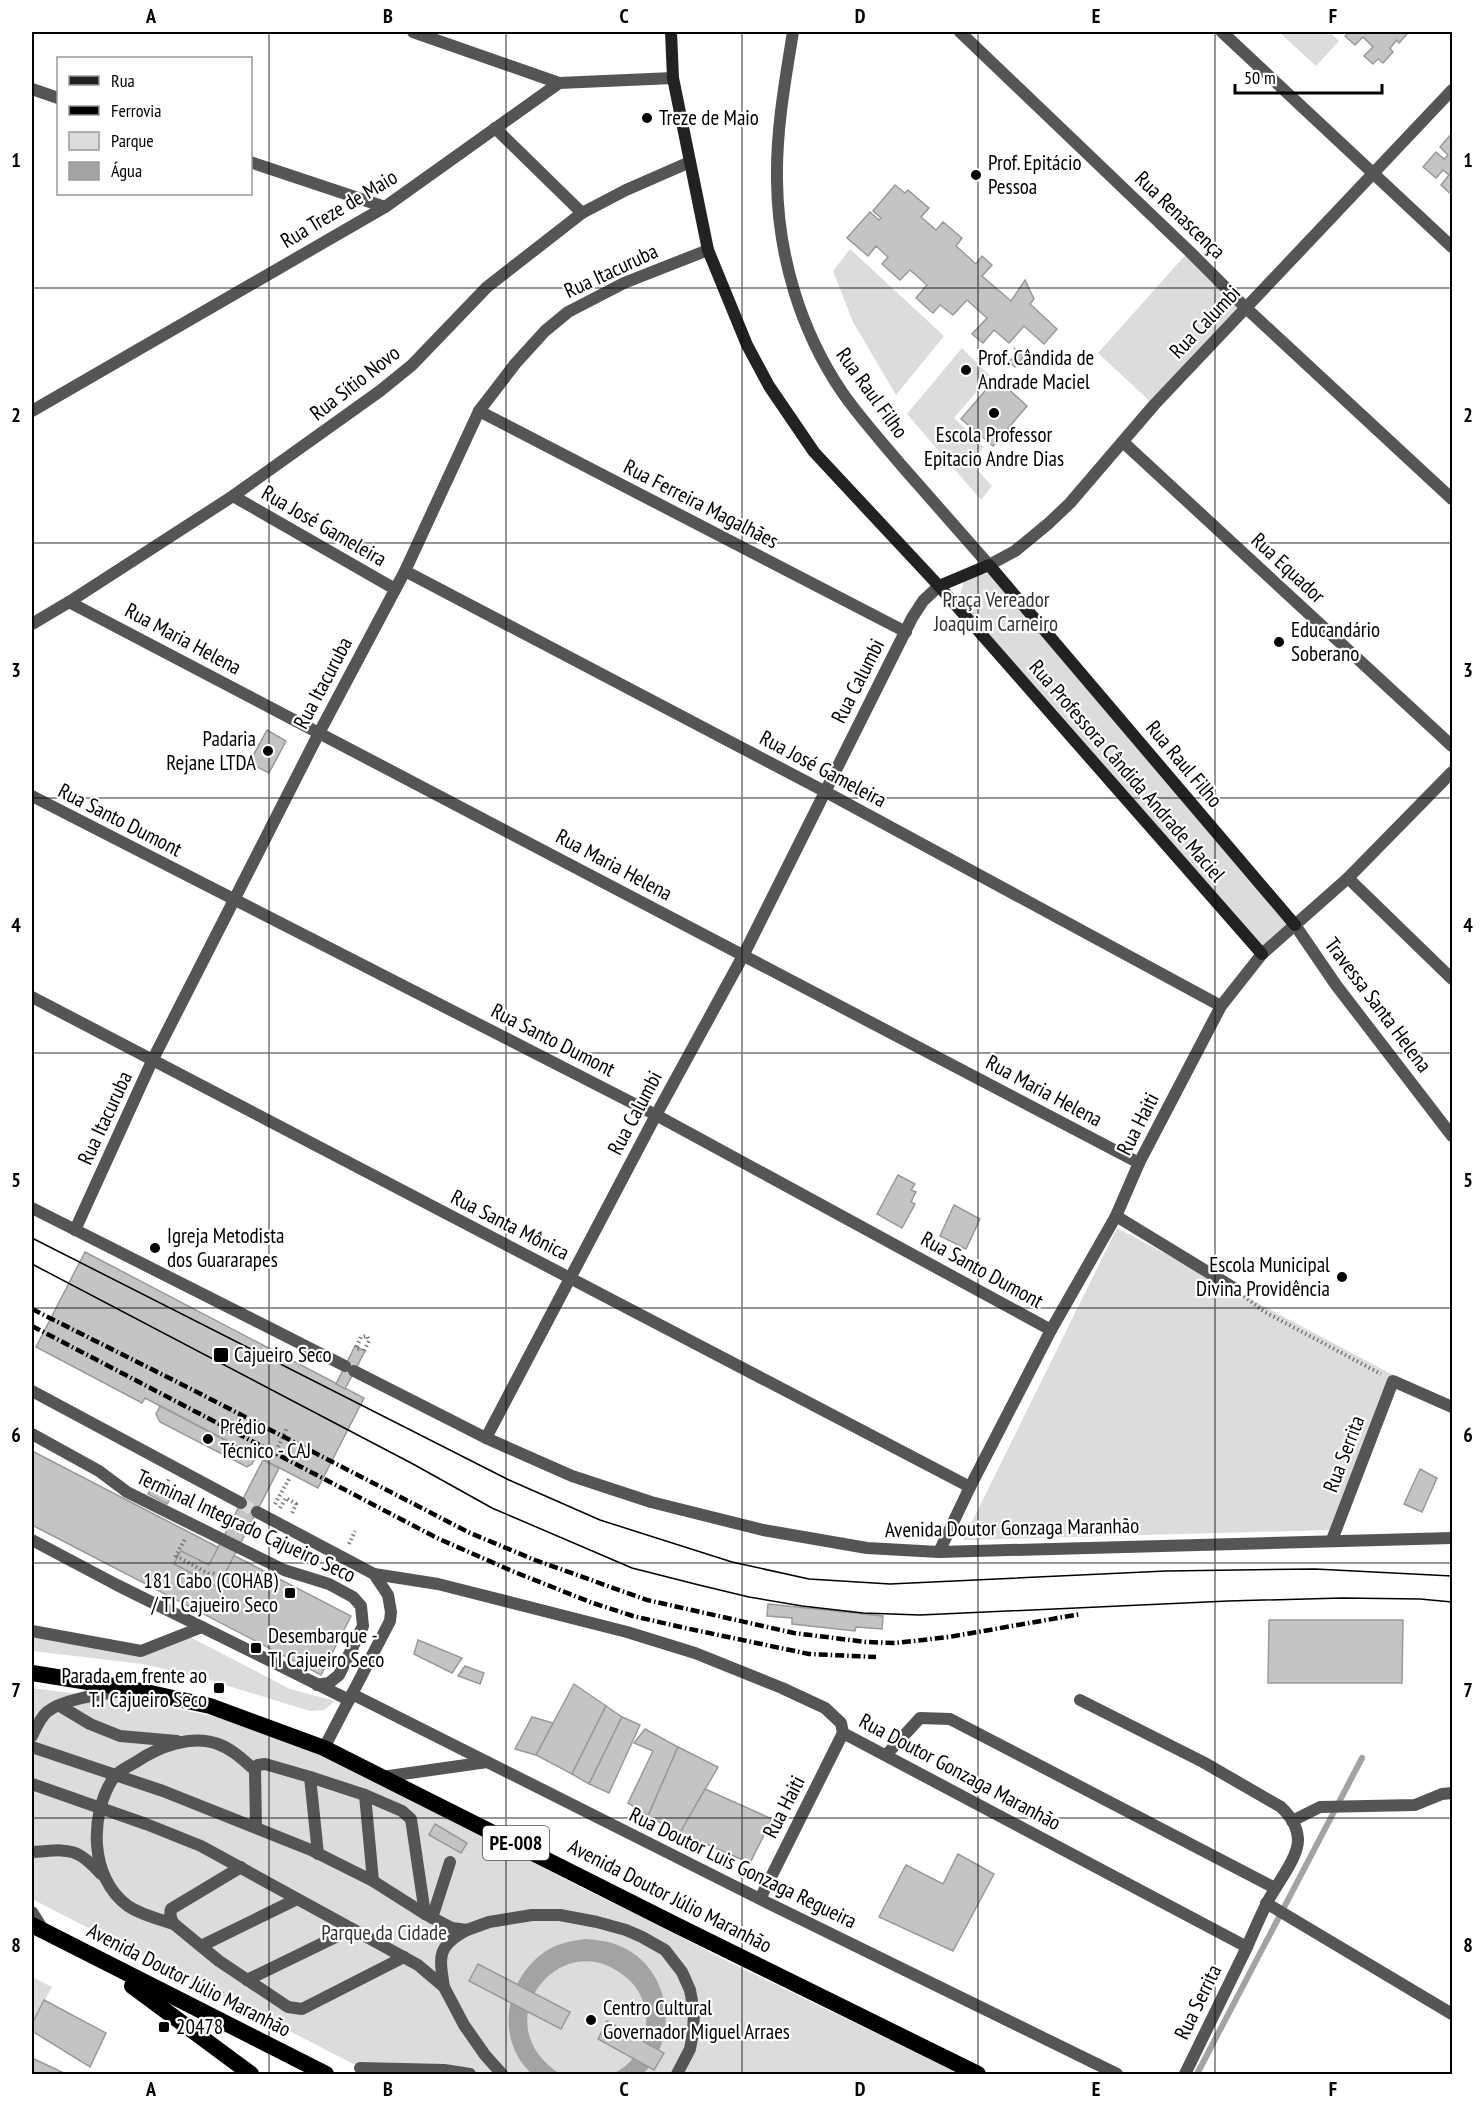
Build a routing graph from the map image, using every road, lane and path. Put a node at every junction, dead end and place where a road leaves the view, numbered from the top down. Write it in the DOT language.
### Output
graph roads {
  1 [pos="413,32"];
  2 [pos="671,32"];
  3 [pos="793,32"];
  4 [pos="960,32"];
  5 [pos="1222,32"];
  6 [pos="673,78"];
  7 [pos="559,82"];
  8 [pos="32,89"];
  9 [pos="1452,90"];
  10 [pos="57,98"];
  11 [pos="495,128"];
  12 [pos="690,162"];
  13 [pos="252,163"];
  14 [pos="1375,172"];
  15 [pos="385,207"];
  16 [pos="582,213"];
  17 [pos="1452,247"];
  18 [pos="708,249"];
  19 [pos="1246,308"];
  20 [pos="33,406"];
  21 [pos="479,411"];
  22 [pos="1123,442"];
  23 [pos="233,495"];
  24 [pos="1452,499"];
  25 [pos="989,565"];
  26 [pos="405,570"];
  27 [pos="939,586"];
  28 [pos="395,590"];
  29 [pos="69,602"];
  30 [pos="32,624"];
  31 [pos="906,632"];
  32 [pos="319,733"];
  33 [pos="1452,746"];
  34 [pos="1452,772"];
  35 [pos="824,791"];
  36 [pos="32,796"];
  37 [pos="1348,878"];
  38 [pos="234,900"];
  39 [pos="1295,925"];
  40 [pos="744,954"];
  41 [pos="1262,954"];
  42 [pos="1452,980"];
  43 [pos="32,997"];
  44 [pos="1221,1006"];
  45 [pos="152,1061"];
  46 [pos="656,1115"];
  47 [pos="1452,1136"];
  48 [pos="1139,1163"];
  49 [pos="32,1208"];
  50 [pos="1116,1216"];
  51 [pos="75,1230"];
  52 [pos="569,1278"];
  53 [pos="1234,1288"];
  54 [pos="1051,1330"];
  55 [pos="1393,1381"];
  56 [pos="32,1391"];
  57 [pos="1452,1407"];
  58 [pos="287,1428"];
  59 [pos="32,1434"];
  60 [pos="486,1438"];
  61 [pos="278,1447"];
  62 [pos="289,1479"];
  63 [pos="157,1486"];
  64 [pos="970,1487"];
  65 [pos="170,1492"];
  66 [pos="286,1498"];
  67 [pos="241,1503"];
  68 [pos="256,1512"];
  69 [pos="1452,1538"];
  70 [pos="185,1539"];
  71 [pos="32,1540"];
  72 [pos="1332,1540"];
  73 [pos="44,1546"];
  74 [pos="32,1551"];
  75 [pos="939,1552"];
  76 [pos="374,1574"];
  77 [pos="222,1578"];
  78 [pos="202,1626"];
  79 [pos="32,1631"];
  80 [pos="32,1673"];
  81 [pos="317,1684"];
  82 [pos="132,1689"];
  83 [pos="351,1697"];
  84 [pos="1080,1700"];
  85 [pos="60,1706"];
  86 [pos="843,1733"];
  87 [pos="32,1736"];
  88 [pos="188,1742"];
  89 [pos="32,1747"];
  90 [pos="324,1748"];
  91 [pos="886,1755"];
  92 [pos="488,1762"];
  93 [pos="255,1770"];
  94 [pos="114,1776"];
  95 [pos="310,1777"];
  96 [pos="381,1777"];
  97 [pos="32,1784"];
  98 [pos="1452,1793"];
  99 [pos="365,1795"];
  100 [pos="100,1807"];
  101 [pos="1292,1821"];
  102 [pos="256,1827"];
  103 [pos="32,1852"];
  104 [pos="318,1854"];
  105 [pos="450,1862"];
  106 [pos="241,1867"];
  107 [pos="373,1881"];
  108 [pos="107,1882"];
  109 [pos="1275,1888"];
  110 [pos="297,1899"];
  111 [pos="760,1899"];
  112 [pos="1270,1905"];
  113 [pos="32,1912"];
  114 [pos="428,1916"];
  115 [pos="174,1924"];
  116 [pos="38,1928"];
  117 [pos="352,1929"];
  118 [pos="467,1930"];
  119 [pos="201,1946"];
  120 [pos="1247,1947"];
  121 [pos="404,1957"];
  122 [pos="95,1958"];
  123 [pos="247,1980"];
  124 [pos="444,1987"];
  125 [pos="1452,2014"];
  126 [pos="360,2068"];
  127 [pos="251,2074"];
  128 [pos="326,2074"];
  129 [pos="470,2074"];
  130 [pos="502,2074"];
  131 [pos="676,2074"];
  132 [pos="978,2074"];
  133 [pos="1117,2074"];
  134 [pos="1185,2074"];
  1 -- 7 [label="street"];
  2 -- 6 [label="main road, Rua Professora Cândida Andrade Maciel"];
  3 -- 25 [label="street, Rua Raul Filho"];
  4 -- 19 [label="street, Rua Renascença"];
  5 -- 14 [label="street"];
  6 -- 7 [label="street"];
  6 -- 12 [label="main road, Rua Professora Cândida Andrade Maciel"];
  7 -- 11 [label="street, Rua Treze de Maio"];
  8 -- 10 [label="street"];
  9 -- 14 [label="street, Rua Calumbi"];
  11 -- 15 [label="street, Rua Treze de Maio"];
  11 -- 16 [label="street"];
  12 -- 16 [label="street, Rua Sítio Novo"];
  12 -- 18 [label="main road, Rua Professora Cândida Andrade Maciel"];
  13 -- 15 [label="street"];
  14 -- 17 [label="street"];
  14 -- 19 [label="street, Rua Calumbi"];
  15 -- 20 [label="street, Rua Treze de Maio"];
  16 -- 23 [label="street, Rua Sítio Novo"];
  18 -- 21 [label="street, Rua Itacuruba"];
  18 -- 27 [label="main road, Rua Professora Cândida Andrade Maciel"];
  19 -- 22 [label="street, Rua Calumbi"];
  19 -- 24 [label="street, Rua Renascença"];
  21 -- 26 [label="street, Rua Itacuruba"];
  21 -- 31 [label="street, Rua Ferreira Magalhães"];
  22 -- 25 [label="street, Rua Calumbi"];
  22 -- 33 [label="street, Rua Equador"];
  23 -- 28 [label="street, Rua José Gameleira"];
  23 -- 29 [label="street, Rua Sítio Novo"];
  25 -- 27 [label="main road, Rua Calumbi"];
  25 -- 39 [label="main road, Rua Raul Filho"];
  26 -- 28 [label="street, Rua Itacuruba"];
  26 -- 35 [label="street, Rua José Gameleira"];
  27 -- 31 [label="street, Rua Calumbi"];
  27 -- 41 [label="main road, Rua Professora Cândida Andrade Maciel"];
  28 -- 32 [label="street, Rua Itacuruba"];
  29 -- 30 [label="street, Rua Sítio Novo"];
  29 -- 32 [label="street, Rua Maria Helena"];
  31 -- 35 [label="street, Rua Calumbi"];
  32 -- 38 [label="street, Rua Itacuruba"];
  32 -- 40 [label="street, Rua Maria Helena"];
  34 -- 37 [label="street, Rua Haiti"];
  35 -- 40 [label="street, Rua Calumbi"];
  35 -- 44 [label="street, Rua José Gameleira"];
  36 -- 38 [label="street, Rua Santo Dumont"];
  37 -- 39 [label="street, Rua Haiti"];
  37 -- 42 [label="street"];
  38 -- 45 [label="street, Rua Itacuruba"];
  38 -- 46 [label="street, Rua Santo Dumont"];
  39 -- 41 [label="street, Rua Haiti"];
  39 -- 47 [label="street, Travessa Santa Helena"];
  40 -- 46 [label="street, Rua Calumbi"];
  40 -- 48 [label="street, Rua Maria Helena"];
  41 -- 44 [label="street, Rua Haiti"];
  43 -- 45 [label="street, Rua Santa Mônica"];
  44 -- 48 [label="street, Rua Haiti"];
  45 -- 51 [label="street, Rua Itacuruba"];
  45 -- 52 [label="street, Rua Santa Mônica"];
  46 -- 52 [label="street, Rua Calumbi"];
  46 -- 54 [label="street, Rua Santo Dumont"];
  48 -- 50 [label="street, Rua Haiti"];
  49 -- 51 [label="street, Avenida Doutor Gonzaga Maranhão"];
  50 -- 53 [label="street"];
  50 -- 54 [label="street, Rua Haiti"];
  51 -- 60 [label="street, Avenida Doutor Gonzaga Maranhão"];
  52 -- 60 [label="street, Rua Calumbi"];
  52 -- 64 [label="street, Rua Santa Mônica"];
  53 -- 55 [label="path"];
  54 -- 64 [label="street, Rua Haiti"];
  55 -- 57 [label="street"];
  55 -- 72 [label="street, Rua Serrita"];
  56 -- 67 [label="street"];
  58 -- 61 [label="path"];
  59 -- 81 [label="street, Terminal Integrado Cajueiro Seco"];
  60 -- 75 [label="street, Avenida Doutor Gonzaga Maranhão"];
  62 -- 66 [label="path"];
  63 -- 65 [label="path"];
  64 -- 75 [label="street, Rua Haiti"];
  68 -- 76 [label="street"];
  69 -- 72 [label="street, Avenida Doutor Gonzaga Maranhão"];
  70 -- 77 [label="path"];
  71 -- 73 [label="street"];
  72 -- 75 [label="street, Avenida Doutor Gonzaga Maranhão"];
  73 -- 74 [label="street"];
  73 -- 78 [label="street"];
  76 -- 83 [label="street"];
  76 -- 86 [label="street, Rua Doutor Gonzaga Maranhão"];
  78 -- 79 [label="street"];
  78 -- 81 [label="street"];
  80 -- 82 [label="highway, Avenida Doutor Júlio Maranhão / PE-008"];
  81 -- 83 [label="street, Rua Doutor Luis Gonzaga Regueira"];
  82 -- 85 [label="street"];
  82 -- 90 [label="highway, Avenida Doutor Júlio Maranhão / PE-008"];
  83 -- 90 [label="street"];
  83 -- 92 [label="street, Rua Doutor Luis Gonzaga Regueira"];
  84 -- 101 [label="street"];
  85 -- 87 [label="street"];
  85 -- 88 [label="street"];
  86 -- 91 [label="street, Rua Doutor Gonzaga Maranhão"];
  86 -- 111 [label="street, Rua Haiti"];
  88 -- 93 [label="street"];
  88 -- 94 [label="street"];
  89 -- 94 [label="street"];
  90 -- 96 [label="highway, Avenida Doutor Júlio Maranhão / PE-008"];
  91 -- 109 [label="street"];
  91 -- 120 [label="street, Rua Doutor Gonzaga Maranhão"];
  92 -- 96 [label="street"];
  92 -- 111 [label="street, Rua Doutor Luis Gonzaga Regueira"];
  93 -- 95 [label="street"];
  93 -- 102 [label="street"];
  94 -- 100 [label="street"];
  94 -- 102 [label="street"];
  95 -- 99 [label="street"];
  95 -- 104 [label="street"];
  96 -- 132 [label="highway, Avenida Doutor Júlio Maranhão / PE-008"];
  97 -- 100 [label="street"];
  98 -- 101 [label="street"];
  99 -- 107 [label="street"];
  99 -- 114 [label="street"];
  100 -- 106 [label="street"];
  100 -- 108 [label="street"];
  101 -- 109 [label="street, Rua Serrita"];
  102 -- 104 [label="street"];
  103 -- 108 [label="street"];
  104 -- 107 [label="street"];
  105 -- 114 [label="street"];
  106 -- 110 [label="street"];
  106 -- 115 [label="street"];
  107 -- 114 [label="street"];
  108 -- 115 [label="street"];
  109 -- 112 [label="street, Rua Serrita"];
  110 -- 117 [label="street"];
  110 -- 119 [label="street"];
  111 -- 133 [label="street, Rua Doutor Luis Gonzaga Regueira"];
  112 -- 120 [label="street, Rua Serrita"];
  112 -- 125 [label="street"];
  113 -- 116 [label="street"];
  114 -- 118 [label="street"];
  115 -- 119 [label="street"];
  116 -- 122 [label="highway, Avenida Doutor Júlio Maranhão"];
  117 -- 121 [label="street"];
  117 -- 123 [label="street"];
  118 -- 124 [label="street"];
  118 -- 131 [label="street"];
  119 -- 123 [label="street"];
  120 -- 134 [label="street, Rua Serrita"];
  121 -- 123 [label="street"];
  121 -- 124 [label="street"];
  122 -- 127 [label="highway"];
  122 -- 128 [label="highway, Avenida Doutor Júlio Maranhão"];
  124 -- 130 [label="street"];
  126 -- 129 [label="street"];
}
